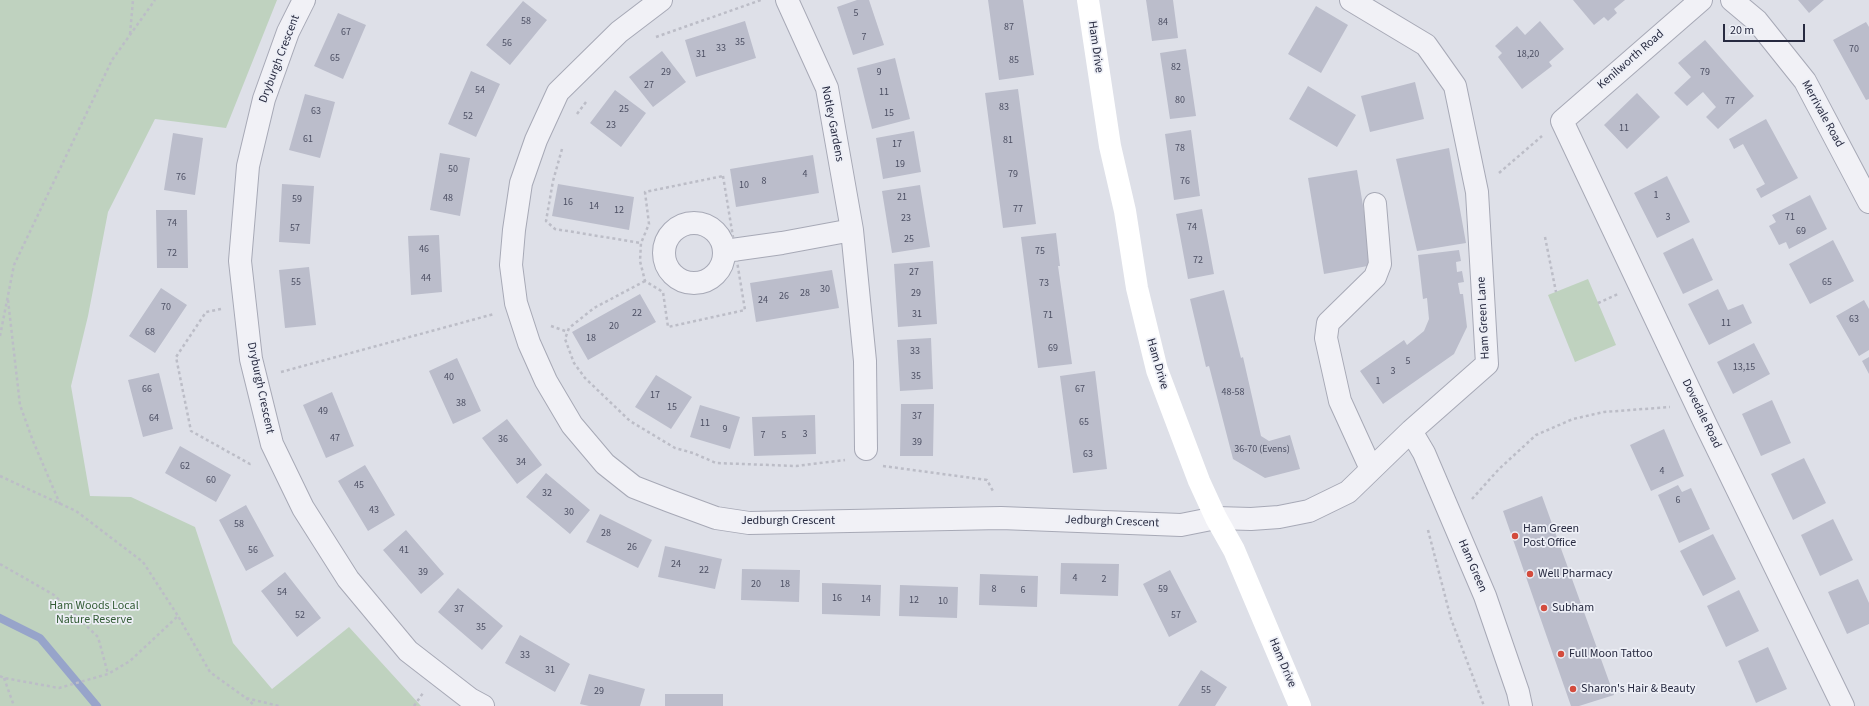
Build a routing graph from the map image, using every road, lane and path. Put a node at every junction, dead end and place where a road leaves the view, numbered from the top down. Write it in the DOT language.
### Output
graph roads {
  1 [pos="133,0"];
  2 [pos="155,0"];
  3 [pos="304,0"];
  4 [pos="661,0"];
  5 [pos="761,0"];
  6 [pos="787,0"];
  7 [pos="1088,0"];
  8 [pos="1351,0"];
  9 [pos="1701,0"];
  10 [pos="1732,0"];
  11 [pos="130,35"];
  12 [pos="649,40"];
  13 [pos="588,99"];
  14 [pos="576,116"];
  15 [pos="1562,121"];
  16 [pos="563,143"];
  17 [pos="1477,192"];
  18 [pos="1869,202"];
  19 [pos="1375,204"];
  20 [pos="852,230"];
  21 [pos="1545,237"];
  22 [pos="641,243"];
  23 [pos="730,251"];
  24 [pos="645,281"];
  25 [pos="1556,292"];
  26 [pos="8,298"];
  27 [pos="245,305"];
  28 [pos="518,308"];
  29 [pos="0,336"];
  30 [pos="256,379"];
  31 [pos="1697,405"];
  32 [pos="1411,431"];
  33 [pos="866,449"];
  34 [pos="278,456"];
  35 [pos="846,460"];
  36 [pos="881,465"];
  37 [pos="1371,469"];
  38 [pos="0,476"];
  39 [pos="60,504"];
  40 [pos="1001,518"];
  41 [pos="1216,518"];
  42 [pos="1452,521"];
  43 [pos="1426,523"];
  44 [pos="0,564"];
  45 [pos="178,616"];
  46 [pos="108,674"];
  47 [pos="0,676"];
  48 [pos="4,678"];
  49 [pos="246,698"];
  50 [pos="14,706"];
  51 [pos="254,706"];
  52 [pos="279,706"];
  53 [pos="483,706"];
  54 [pos="1300,706"];
  55 [pos="1484,706"];
  56 [pos="1521,706"];
  57 [pos="1843,706"];
  1 -- 11 [label="path"];
  2 -- 11 [label="path"];
  3 -- 27 [label="street, Dryburgh Crescent"];
  4 -- 28 [label="street, Jedburgh Crescent"];
  5 -- 12 [label="path"];
  6 -- 20 [label="street, Notley Gardens"];
  7 -- 41 [label="street, Ham Drive"];
  8 -- 17 [label="street, Ham Green Lane"];
  9 -- 15 [label="street, Kenilworth Road"];
  10 -- 18 [label="street, Merrivale Road"];
  11 -- 26 [label="path"];
  13 -- 14 [label="path"];
  15 -- 17 [label="path"];
  15 -- 31 [label="street, Dovedale Road"];
  16 -- 22 [label="path"];
  17 -- 32 [label="street, Ham Green Lane"];
  19 -- 37 [label="street"];
  20 -- 23 [label="street"];
  20 -- 33 [label="street, Notley Gardens"];
  21 -- 25 [label="path"];
  22 -- 23 [label="path"];
  22 -- 24 [label="path"];
  23 -- 24 [label="path"];
  24 -- 35 [label="path"];
  26 -- 29 [label="path"];
  26 -- 39 [label="path"];
  27 -- 30 [label="street, Dryburgh Crescent"];
  27 -- 34 [label="path"];
  28 -- 30 [label="path"];
  28 -- 40 [label="street, Jedburgh Crescent"];
  30 -- 34 [label="street, Dryburgh Crescent"];
  31 -- 42 [label="path"];
  31 -- 57 [label="street, Dovedale Road"];
  32 -- 37 [label="street, Ham Green Lane"];
  32 -- 42 [label="street, Ham Green"];
  34 -- 53 [label="street, Dryburgh Crescent"];
  36 -- 40 [label="path"];
  37 -- 41 [label="street, Ham Green Lane"];
  38 -- 39 [label="path"];
  39 -- 45 [label="path"];
  40 -- 41 [label="street, Jedburgh Crescent"];
  41 -- 54 [label="street, Ham Drive"];
  42 -- 56 [label="street, Ham Green"];
  43 -- 55 [label="path"];
  44 -- 46 [label="path"];
  45 -- 46 [label="path"];
  45 -- 49 [label="path"];
  46 -- 48 [label="path"];
  47 -- 48 [label="path"];
  48 -- 50 [label="path"];
  49 -- 51 [label="path"];
  49 -- 52 [label="path"];
}
